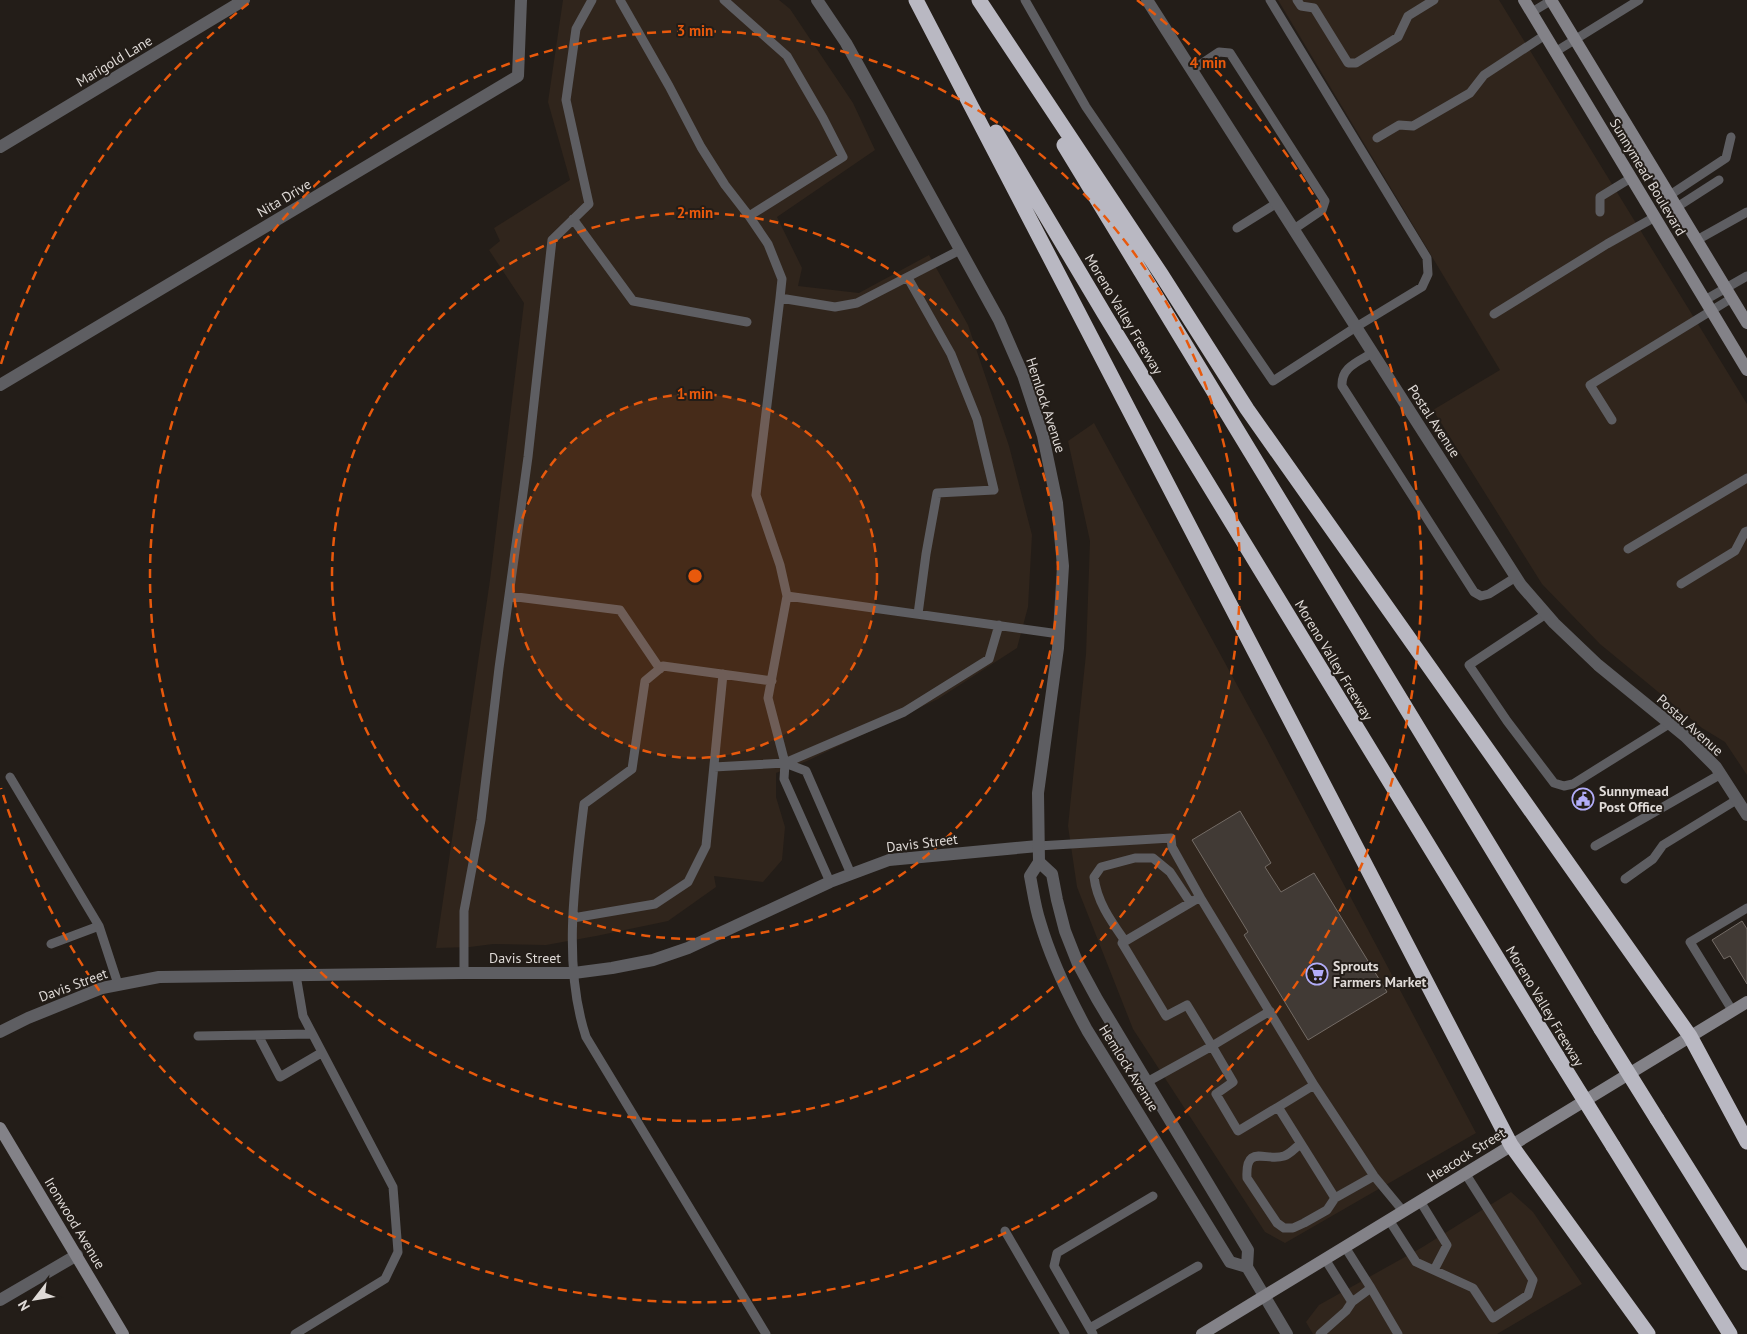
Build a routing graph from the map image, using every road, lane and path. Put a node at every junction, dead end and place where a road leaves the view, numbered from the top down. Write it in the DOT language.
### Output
graph roads {
  1 [pos="244,0"];
  2 [pos="521,0"];
  3 [pos="592,0"];
  4 [pos="620,0"];
  5 [pos="724,0"];
  6 [pos="916,0"];
  7 [pos="978,0"];
  8 [pos="1025,0"];
  9 [pos="1147,0"];
  10 [pos="1270,0"];
  11 [pos="1297,0"];
  12 [pos="1434,0"];
  13 [pos="1524,0"];
  14 [pos="1551,0"];
  15 [pos="1639,0"];
  16 [pos="815,1"];
  17 [pos="1532,12"];
  18 [pos="1545,34"];
  19 [pos="1576,40"];
  20 [pos="1555,52"];
  21 [pos="1192,70"];
  22 [pos="1731,137"];
  23 [pos="1377,138"];
  24 [pos="0,147"];
  25 [pos="1631,178"];
  26 [pos="1719,180"];
  27 [pos="1670,195"];
  28 [pos="1277,203"];
  29 [pos="1677,207"];
  30 [pos="1600,212"];
  31 [pos="1747,212"];
  32 [pos="749,216"];
  33 [pos="1655,217"];
  34 [pos="573,219"];
  35 [pos="1237,228"];
  36 [pos="1294,230"];
  37 [pos="1697,240"];
  38 [pos="960,250"];
  39 [pos="1747,276"];
  40 [pos="908,278"];
  41 [pos="1729,293"];
  42 [pos="780,298"];
  43 [pos="1708,306"];
  44 [pos="1494,314"];
  45 [pos="747,322"];
  46 [pos="1747,323"];
  47 [pos="1356,327"];
  48 [pos="1372,352"];
  49 [pos="1747,370"];
  50 [pos="0,385"];
  51 [pos="1612,420"];
  52 [pos="1747,478"];
  53 [pos="1747,531"];
  54 [pos="1628,549"];
  55 [pos="1516,577"];
  56 [pos="1681,584"];
  57 [pos="509,596"];
  58 [pos="787,596"];
  59 [pos="918,614"];
  60 [pos="1546,614"];
  61 [pos="999,625"];
  62 [pos="1059,634"];
  63 [pos="660,669"];
  64 [pos="723,674"];
  65 [pos="772,681"];
  66 [pos="1669,724"];
  67 [pos="785,763"];
  68 [pos="714,767"];
  69 [pos="1721,774"];
  70 [pos="10,777"];
  71 [pos="1744,807"];
  72 [pos="1038,846"];
  73 [pos="1595,846"];
  74 [pos="1039,862"];
  75 [pos="852,874"];
  76 [pos="1625,879"];
  77 [pos="830,882"];
  78 [pos="1200,897"];
  79 [pos="1190,902"];
  80 [pos="1747,908"];
  81 [pos="573,918"];
  82 [pos="99,926"];
  83 [pos="1125,941"];
  84 [pos="51,944"];
  85 [pos="464,973"];
  86 [pos="574,973"];
  87 [pos="296,975"];
  88 [pos="118,984"];
  89 [pos="1747,1002"];
  90 [pos="1732,1010"];
  91 [pos="1270,1011"];
  92 [pos="0,1032"];
  93 [pos="312,1034"];
  94 [pos="258,1035"];
  95 [pos="198,1036"];
  96 [pos="1690,1036"];
  97 [pos="1212,1046"];
  98 [pos="321,1053"];
  99 [pos="1147,1082"];
  100 [pos="1314,1085"];
  101 [pos="1278,1107"];
  102 [pos="0,1128"];
  103 [pos="1747,1142"];
  104 [pos="1300,1144"];
  105 [pos="1511,1145"];
  106 [pos="1465,1173"];
  107 [pos="1374,1176"];
  108 [pos="1153,1196"];
  109 [pos="1335,1198"];
  110 [pos="1420,1201"];
  111 [pos="1403,1211"];
  112 [pos="1389,1220"];
  113 [pos="1005,1231"];
  114 [pos="1345,1246"];
  115 [pos="77,1255"];
  116 [pos="1325,1259"];
  117 [pos="1747,1263"];
  118 [pos="1198,1266"];
  119 [pos="1247,1268"];
  120 [pos="1434,1270"];
  121 [pos="1371,1288"];
  122 [pos="1264,1296"];
  123 [pos="0,1300"];
  124 [pos="1352,1302"];
  125 [pos="1092,1331"];
  126 [pos="123,1334"];
  127 [pos="295,1334"];
  128 [pos="766,1334"];
  129 [pos="1064,1334"];
  130 [pos="1202,1334"];
  131 [pos="1288,1334"];
  132 [pos="1320,1334"];
  133 [pos="1398,1334"];
  134 [pos="1648,1334"];
  135 [pos="1730,1334"];
  1 -- 24 [label="street, Marigold Lane"];
  2 -- 50 [label="street, Nita Drive"];
  3 -- 34 [label="lane"];
  4 -- 32 [label="lane"];
  5 -- 32 [label="lane"];
  6 -- 105 [label="highway"];
  6 -- 135 [label="highway, Moreno Valley Freeway, bridge"];
  7 -- 96 [label="highway"];
  7 -- 117 [label="highway, bridge"];
  8 -- 47 [label="lane"];
  9 -- 21 [label="street, Postal Avenue"];
  10 -- 47 [label="lane"];
  11 -- 12 [label="lane"];
  13 -- 17 [label="main road, Sunnymead Boulevard"];
  14 -- 17 [label="lane"];
  14 -- 19 [label="main road, Sunnymead Boulevard"];
  15 -- 19 [label="lane"];
  16 -- 38 [label="street, Hemlock Avenue"];
  17 -- 18 [label="main road, Sunnymead Boulevard"];
  18 -- 20 [label="main road, Sunnymead Boulevard"];
  18 -- 23 [label="lane"];
  19 -- 20 [label="lane"];
  19 -- 27 [label="main road, Sunnymead Boulevard"];
  20 -- 25 [label="main road, Sunnymead Boulevard"];
  21 -- 28 [label="street, Postal Avenue"];
  21 -- 36 [label="lane"];
  22 -- 27 [label="lane"];
  25 -- 30 [label="lane"];
  25 -- 33 [label="main road, Sunnymead Boulevard"];
  26 -- 29 [label="lane"];
  27 -- 29 [label="main road, Sunnymead Boulevard"];
  28 -- 35 [label="lane"];
  28 -- 36 [label="street, Postal Avenue"];
  29 -- 37 [label="main road, Sunnymead Boulevard"];
  31 -- 37 [label="lane"];
  32 -- 42 [label="lane"];
  33 -- 43 [label="main road, Sunnymead Boulevard"];
  33 -- 44 [label="lane"];
  34 -- 45 [label="lane"];
  34 -- 57 [label="lane"];
  36 -- 47 [label="street, Postal Avenue"];
  37 -- 41 [label="main road, Sunnymead Boulevard"];
  38 -- 40 [label="lane"];
  38 -- 62 [label="street, Hemlock Avenue"];
  39 -- 41 [label="lane"];
  40 -- 42 [label="lane"];
  40 -- 59 [label="lane"];
  41 -- 43 [label="lane"];
  41 -- 46 [label="main road, Sunnymead Boulevard"];
  42 -- 58 [label="lane"];
  43 -- 49 [label="main road, Sunnymead Boulevard"];
  43 -- 51 [label="lane"];
  47 -- 48 [label="street, Postal Avenue"];
  48 -- 55 [label="street, Postal Avenue"];
  48 -- 55 [label="lane"];
  52 -- 54 [label="lane"];
  53 -- 56 [label="lane"];
  55 -- 60 [label="street, Postal Avenue"];
  57 -- 63 [label="lane"];
  57 -- 85 [label="lane"];
  58 -- 59 [label="lane"];
  58 -- 65 [label="lane"];
  59 -- 61 [label="lane"];
  60 -- 66 [label="street, Postal Avenue"];
  60 -- 66 [label="lane"];
  61 -- 62 [label="lane"];
  61 -- 67 [label="lane"];
  62 -- 72 [label="street, Hemlock Avenue"];
  63 -- 64 [label="lane"];
  63 -- 81 [label="lane"];
  64 -- 65 [label="lane"];
  64 -- 68 [label="lane"];
  65 -- 67 [label="lane"];
  66 -- 69 [label="street, Postal Avenue"];
  67 -- 68 [label="lane"];
  67 -- 75 [label="lane"];
  67 -- 77 [label="lane"];
  68 -- 81 [label="lane"];
  69 -- 71 [label="street, Postal Avenue"];
  69 -- 73 [label="lane"];
  70 -- 82 [label="lane"];
  71 -- 76 [label="lane"];
  72 -- 74 [label="street, Hemlock Avenue"];
  72 -- 75 [label="street, Davis Street"];
  72 -- 78 [label="lane"];
  74 -- 99 [label="street, Hemlock Avenue"];
  74 -- 119 [label="street, Hemlock Avenue"];
  75 -- 77 [label="street, Davis Street"];
  77 -- 86 [label="street, Davis Street"];
  78 -- 79 [label="lane"];
  78 -- 91 [label="lane"];
  79 -- 83 [label="lane"];
  79 -- 83 [label="lane"];
  80 -- 90 [label="lane"];
  81 -- 86 [label="lane"];
  82 -- 84 [label="lane"];
  82 -- 88 [label="lane"];
  83 -- 97 [label="lane"];
  85 -- 86 [label="street, Davis Street"];
  85 -- 87 [label="street, Davis Street"];
  86 -- 128 [label="lane"];
  87 -- 88 [label="street, Davis Street"];
  87 -- 93 [label="lane"];
  88 -- 92 [label="street, Davis Street"];
  89 -- 90 [label="main road, Heacock Street"];
  90 -- 96 [label="main road, Heacock Street"];
  91 -- 97 [label="lane"];
  91 -- 100 [label="lane"];
  93 -- 94 [label="lane"];
  93 -- 98 [label="lane"];
  94 -- 95 [label="lane"];
  94 -- 98 [label="lane"];
  96 -- 103 [label="highway"];
  96 -- 105 [label="main road, Heacock Street"];
  97 -- 99 [label="lane"];
  97 -- 101 [label="lane"];
  98 -- 127 [label="lane"];
  99 -- 119 [label="street, Hemlock Avenue"];
  100 -- 101 [label="lane"];
  100 -- 107 [label="lane"];
  101 -- 104 [label="lane"];
  102 -- 115 [label="main road, Ironwood Avenue"];
  104 -- 109 [label="lane"];
  104 -- 109 [label="lane"];
  105 -- 106 [label="main road, Heacock Street"];
  105 -- 134 [label="highway"];
  106 -- 110 [label="main road, Heacock Street"];
  106 -- 120 [label="lane"];
  107 -- 109 [label="lane"];
  107 -- 111 [label="lane"];
  108 -- 125 [label="lane"];
  110 -- 111 [label="main road, Heacock Street"];
  110 -- 120 [label="lane"];
  111 -- 112 [label="main road, Heacock Street"];
  112 -- 114 [label="main road, Heacock Street"];
  112 -- 120 [label="lane"];
  113 -- 129 [label="lane"];
  114 -- 116 [label="main road, Heacock Street"];
  114 -- 121 [label="lane"];
  115 -- 123 [label="street"];
  115 -- 126 [label="main road, Ironwood Avenue"];
  116 -- 122 [label="main road, Heacock Street"];
  116 -- 124 [label="lane"];
  118 -- 125 [label="lane"];
  119 -- 122 [label="street, Hemlock Avenue"];
  121 -- 124 [label="lane"];
  121 -- 133 [label="lane"];
  122 -- 130 [label="main road, Heacock Street"];
  122 -- 131 [label="street, Hemlock Avenue"];
  124 -- 132 [label="lane"];
}
